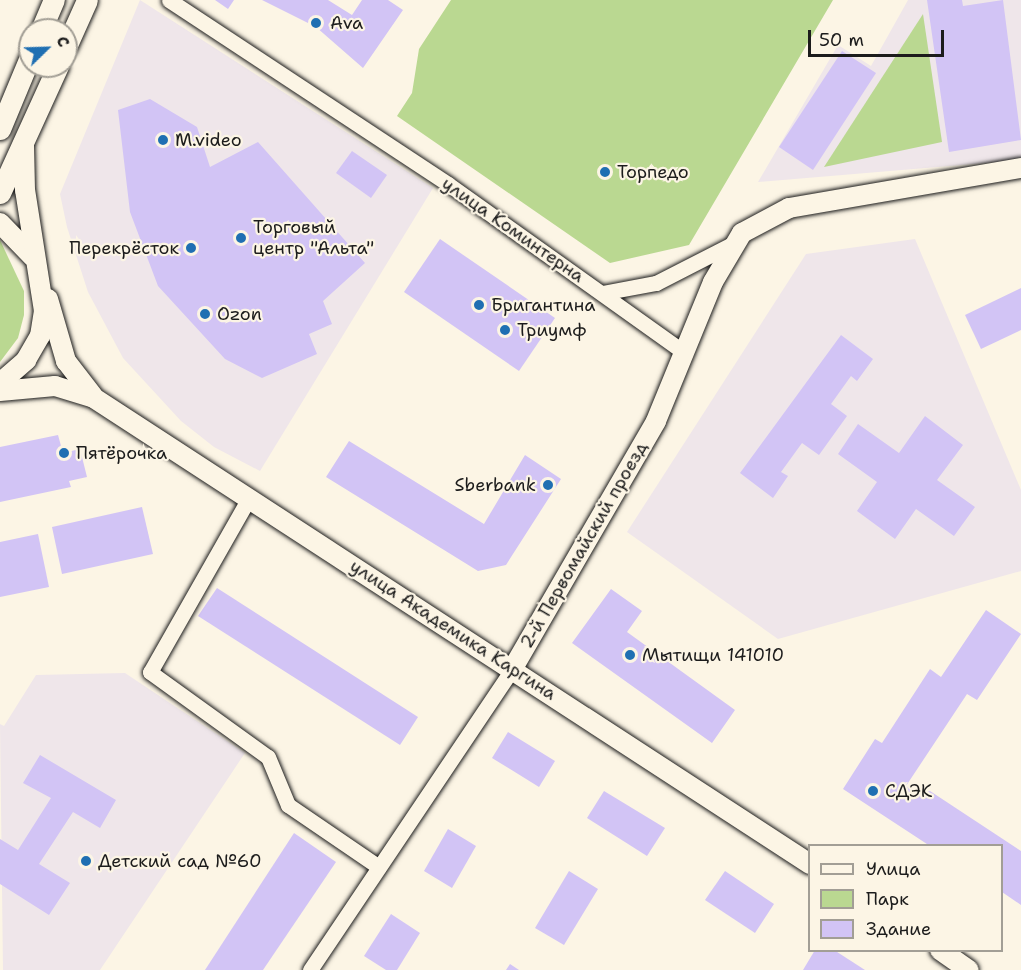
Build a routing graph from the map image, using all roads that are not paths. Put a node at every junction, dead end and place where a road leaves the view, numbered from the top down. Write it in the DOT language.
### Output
graph roads {
  1 [pos="54,0"];
  2 [pos="87,0"];
  3 [pos="169,0"];
  4 [pos="46,18"];
  5 [pos="78,20"];
  6 [pos="21,78"];
  7 [pos="53,78"];
  8 [pos="0,129"];
  9 [pos="24,145"];
  10 [pos="1021,168"];
  11 [pos="0,193"];
  12 [pos="0,223"];
  13 [pos="734,243"];
  14 [pos="36,262"];
  15 [pos="43,280"];
  16 [pos="602,293"];
  17 [pos="682,351"];
  18 [pos="0,383"];
  19 [pos="0,391"];
  20 [pos="94,398"];
  21 [pos="249,498"];
  22 [pos="513,668"];
  23 [pos="808,863"];
  24 [pos="380,867"];
  25 [pos="942,952"];
  26 [pos="310,970"];
  27 [pos="969,970"];
  1 -- 4 [label="main road"];
  2 -- 5 [label="main road"];
  3 -- 16 [label="street, улица Коминтерна"];
  6 -- 8 [label="main road"];
  7 -- 9 [label="main road"];
  9 -- 11 [label="main road"];
  9 -- 14 [label="street"];
  10 -- 13 [label="street"];
  12 -- 14 [label="street"];
  13 -- 16 [label="street"];
  13 -- 17 [label="street"];
  14 -- 15 [label="street"];
  15 -- 18 [label="street"];
  15 -- 20 [label="street"];
  16 -- 17 [label="street, улица Коминтерна"];
  17 -- 22 [label="street, 2-й Первомайский проезд"];
  19 -- 20 [label="street"];
  20 -- 21 [label="street, улица Академика Каргина"];
  21 -- 22 [label="street, улица Академика Каргина"];
  21 -- 24 [label="street"];
  22 -- 23 [label="street, улица Академика Каргина"];
  22 -- 24 [label="street, 2-й Первомайский проезд"];
  24 -- 26 [label="street, 2-й Первомайский проезд"];
  25 -- 27 [label="street"];
}
